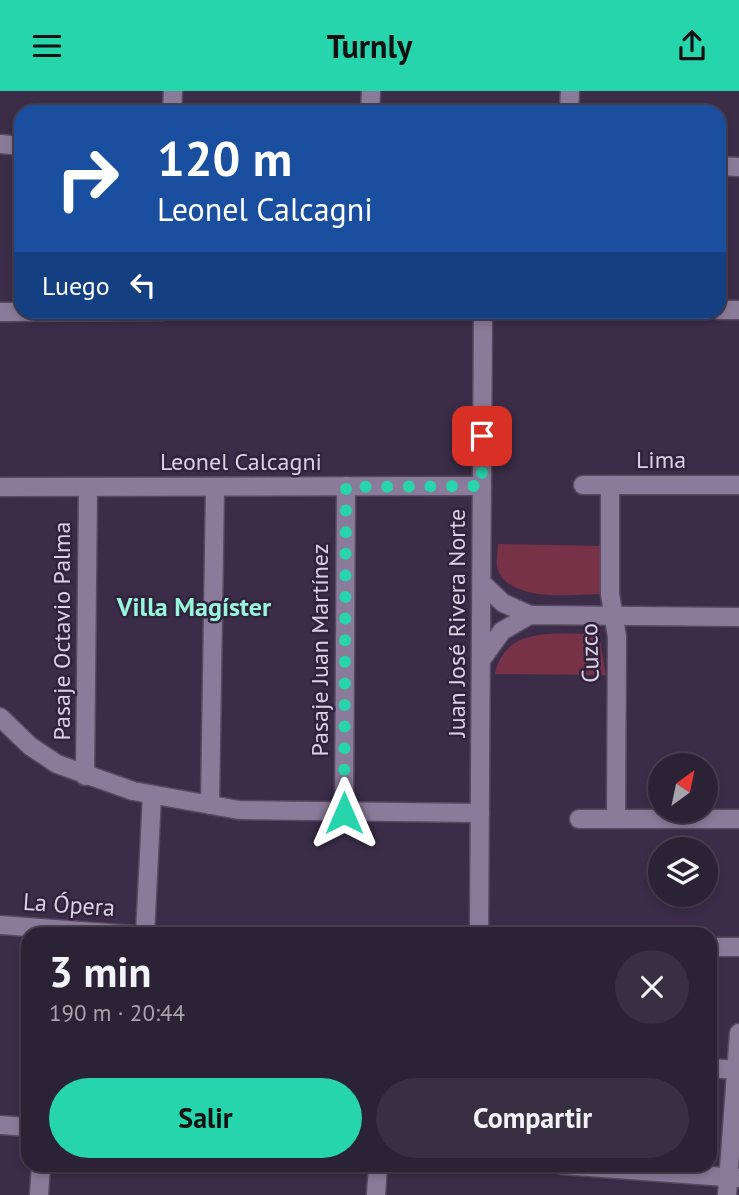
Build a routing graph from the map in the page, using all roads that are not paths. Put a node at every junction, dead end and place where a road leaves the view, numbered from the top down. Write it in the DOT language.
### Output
graph roads {
  1 [pos="483,319"];
  2 [pos="583,485"];
  3 [pos="610,485"];
  4 [pos="739,485"];
  5 [pos="482,486"];
  6 [pos="0,487"];
  7 [pos="88,487"];
  8 [pos="215,487"];
  9 [pos="346,487"];
  10 [pos="482,583"];
  11 [pos="530,615"];
  12 [pos="614,615"];
  13 [pos="739,617"];
  14 [pos="482,659"];
  15 [pos="0,717"];
  16 [pos="85,776"];
  17 [pos="152,795"];
  18 [pos="210,805"];
  19 [pos="344,813"];
  20 [pos="480,813"];
  21 [pos="579,819"];
  22 [pos="616,819"];
  23 [pos="739,819"];
  24 [pos="0,925"];
  25 [pos="145,927"];
  26 [pos="479,927"];
  27 [pos="21,928"];
  28 [pos="717,947"];
  29 [pos="739,947"];
  30 [pos="739,1033"];
  31 [pos="717,1069"];
  32 [pos="736,1070"];
  33 [pos="0,1125"];
  34 [pos="21,1126"];
  35 [pos="41,1172"];
  36 [pos="378,1172"];
  37 [pos="624,1172"];
  38 [pos="731,1184"];
  39 [pos="39,1195"];
  40 [pos="376,1195"];
  1 -- 5 [label="street, Juan José Rivera Norte"];
  2 -- 3 [label="street, Lima"];
  3 -- 4 [label="street, Lima"];
  3 -- 12 [label="street, Cuzco"];
  5 -- 9 [label="street, Leonel Calcagni"];
  5 -- 10 [label="street, Juan José Rivera Norte"];
  6 -- 7 [label="street, Leonel Calcagni"];
  7 -- 8 [label="street, Leonel Calcagni"];
  7 -- 16 [label="street, Pasaje Octavio Palma"];
  8 -- 9 [label="street, Leonel Calcagni"];
  8 -- 18 [label="street"];
  9 -- 19 [label="street, Pasaje Juan Martínez"];
  10 -- 11 [label="street"];
  10 -- 14 [label="street, Juan José Rivera Norte"];
  11 -- 12 [label="street"];
  11 -- 14 [label="street"];
  12 -- 13 [label="street"];
  12 -- 22 [label="street, Cuzco"];
  14 -- 20 [label="street, Juan José Rivera Norte"];
  15 -- 16 [label="street"];
  16 -- 17 [label="street"];
  17 -- 18 [label="street"];
  17 -- 25 [label="street"];
  18 -- 19 [label="street"];
  19 -- 20 [label="street"];
  20 -- 26 [label="street, Juan José Rivera Norte"];
  21 -- 22 [label="street"];
  22 -- 23 [label="street"];
  24 -- 27 [label="street, La Ópera"];
  28 -- 29 [label="street"];
  30 -- 32 [label="street"];
  31 -- 32 [label="street"];
  32 -- 38 [label="street"];
  33 -- 34 [label="street"];
  35 -- 39 [label="street"];
  36 -- 40 [label="street"];
  37 -- 38 [label="street"];
}
